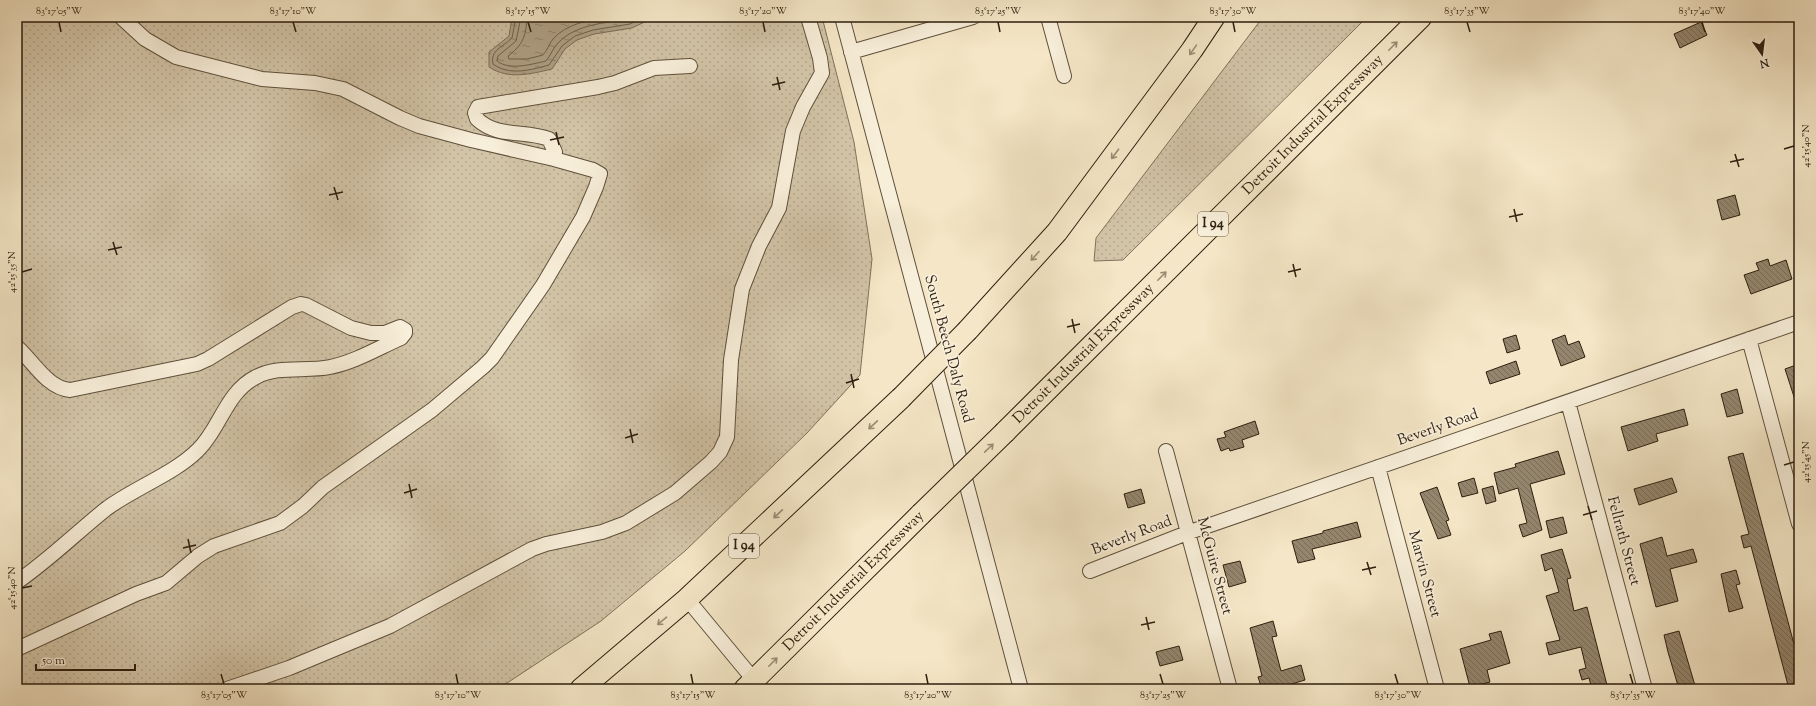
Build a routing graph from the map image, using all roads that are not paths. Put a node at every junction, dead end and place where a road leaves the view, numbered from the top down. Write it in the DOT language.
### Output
graph roads {
  1 [pos="121,17"];
  2 [pos="808,17"];
  3 [pos="842,17"];
  4 [pos="973,17"];
  5 [pos="1048,17"];
  6 [pos="1214,17"];
  7 [pos="1421,17"];
  8 [pos="851,52"];
  9 [pos="690,66"];
  10 [pos="1064,76"];
  11 [pos="554,159"];
  12 [pos="1799,322"];
  13 [pos="1749,339"];
  14 [pos="17,347"];
  15 [pos="1568,402"];
  16 [pos="1166,451"];
  17 [pos="1378,467"];
  18 [pos="1799,524"];
  19 [pos="1187,533"];
  20 [pos="1090,571"];
  21 [pos="17,582"];
  22 [pos="687,600"];
  23 [pos="17,649"];
  24 [pos="749,685"];
  25 [pos="228,689"];
  26 [pos="581,689"];
  27 [pos="1021,689"];
  28 [pos="1230,689"];
  29 [pos="1437,689"];
  30 [pos="1645,689"];
  1 -- 11 [label="street"];
  2 -- 25 [label="street"];
  3 -- 8 [label="street, South Beech Daly Road"];
  4 -- 8 [label="street"];
  5 -- 10 [label="street"];
  6 -- 22 [label="highway, I 94, one-way, bridge"];
  24 -- 7 [label="highway, Detroit Industrial Expressway / I 94, one-way, bridge"];
  8 -- 27 [label="street, South Beech Daly Road"];
  9 -- 11 [label="street"];
  11 -- 23 [label="street"];
  12 -- 13 [label="street, Beverly Road"];
  13 -- 15 [label="street, Beverly Road"];
  13 -- 18 [label="street"];
  14 -- 21 [label="street"];
  15 -- 17 [label="street, Beverly Road"];
  15 -- 30 [label="street, Fellrath Street"];
  16 -- 19 [label="street, McGuire Street"];
  17 -- 19 [label="street, Beverly Road"];
  17 -- 29 [label="street, Marvin Street"];
  19 -- 20 [label="street, Beverly Road"];
  19 -- 28 [label="street, McGuire Street"];
  22 -- 24 [label="street"];
  22 -- 26 [label="highway, I 94, one-way"];
}
